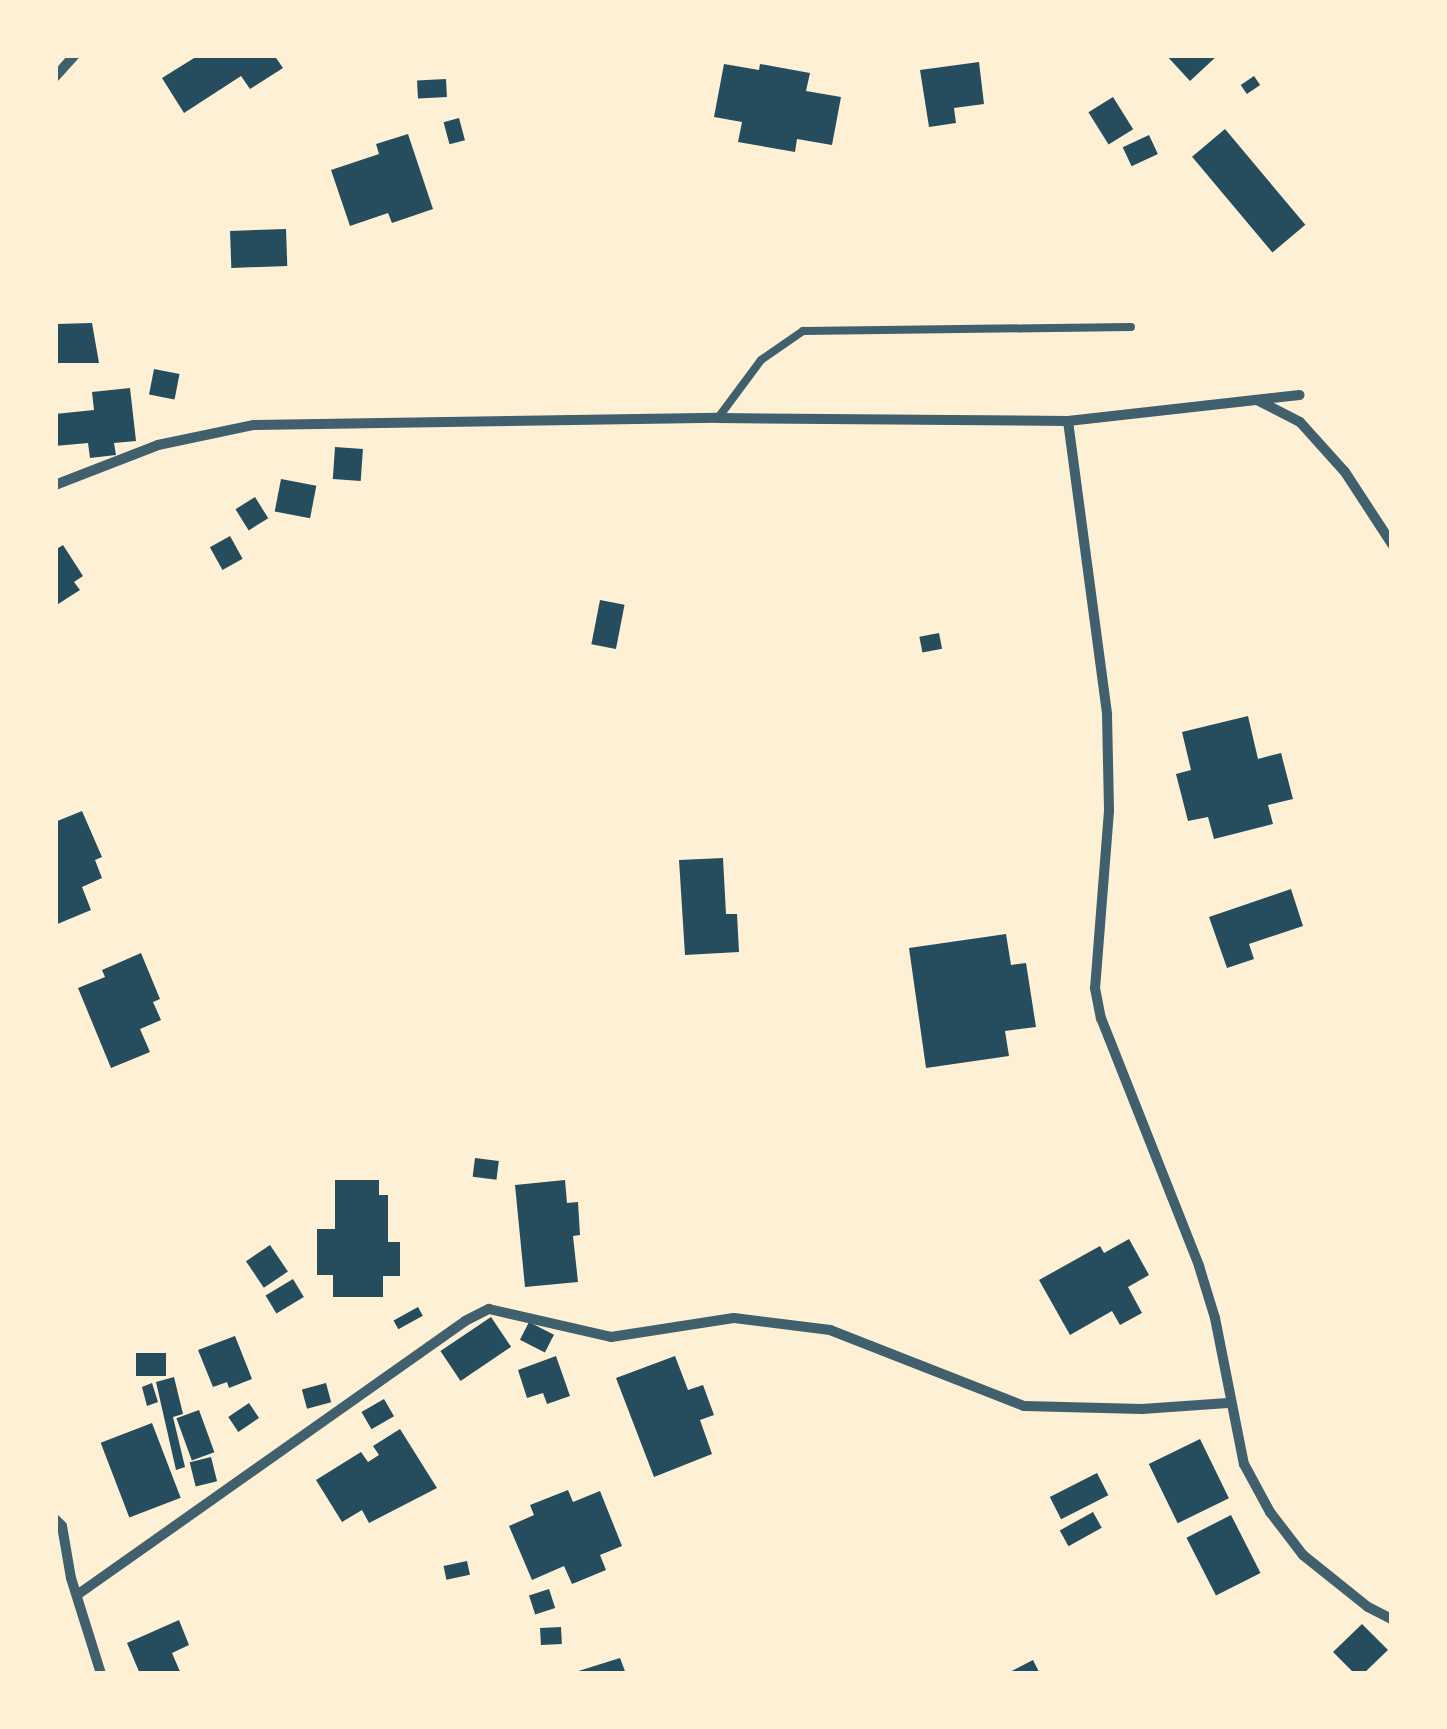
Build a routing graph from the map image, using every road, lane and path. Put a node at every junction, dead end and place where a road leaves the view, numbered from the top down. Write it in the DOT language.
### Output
graph roads {
  1 [pos="75,55"];
  2 [pos="55,77"];
  3 [pos="1131,328"];
  4 [pos="1300,395"];
  5 [pos="1258,401"];
  6 [pos="718,418"];
  7 [pos="1068,421"];
  8 [pos="55,485"];
  9 [pos="1392,544"];
  10 [pos="1228,1402"];
  11 [pos="55,1519"];
  12 [pos="76,1595"];
  13 [pos="1392,1619"];
  14 [pos="101,1674"];
  1 -- 2 [label="street"];
  3 -- 6 [label="lane"];
  4 -- 5 [label="street"];
  5 -- 7 [label="street"];
  5 -- 9 [label="street"];
  6 -- 7 [label="street"];
  6 -- 8 [label="street"];
  7 -- 10 [label="street"];
  10 -- 12 [label="street"];
  10 -- 13 [label="street"];
  11 -- 12 [label="street"];
  12 -- 14 [label="street"];
}
